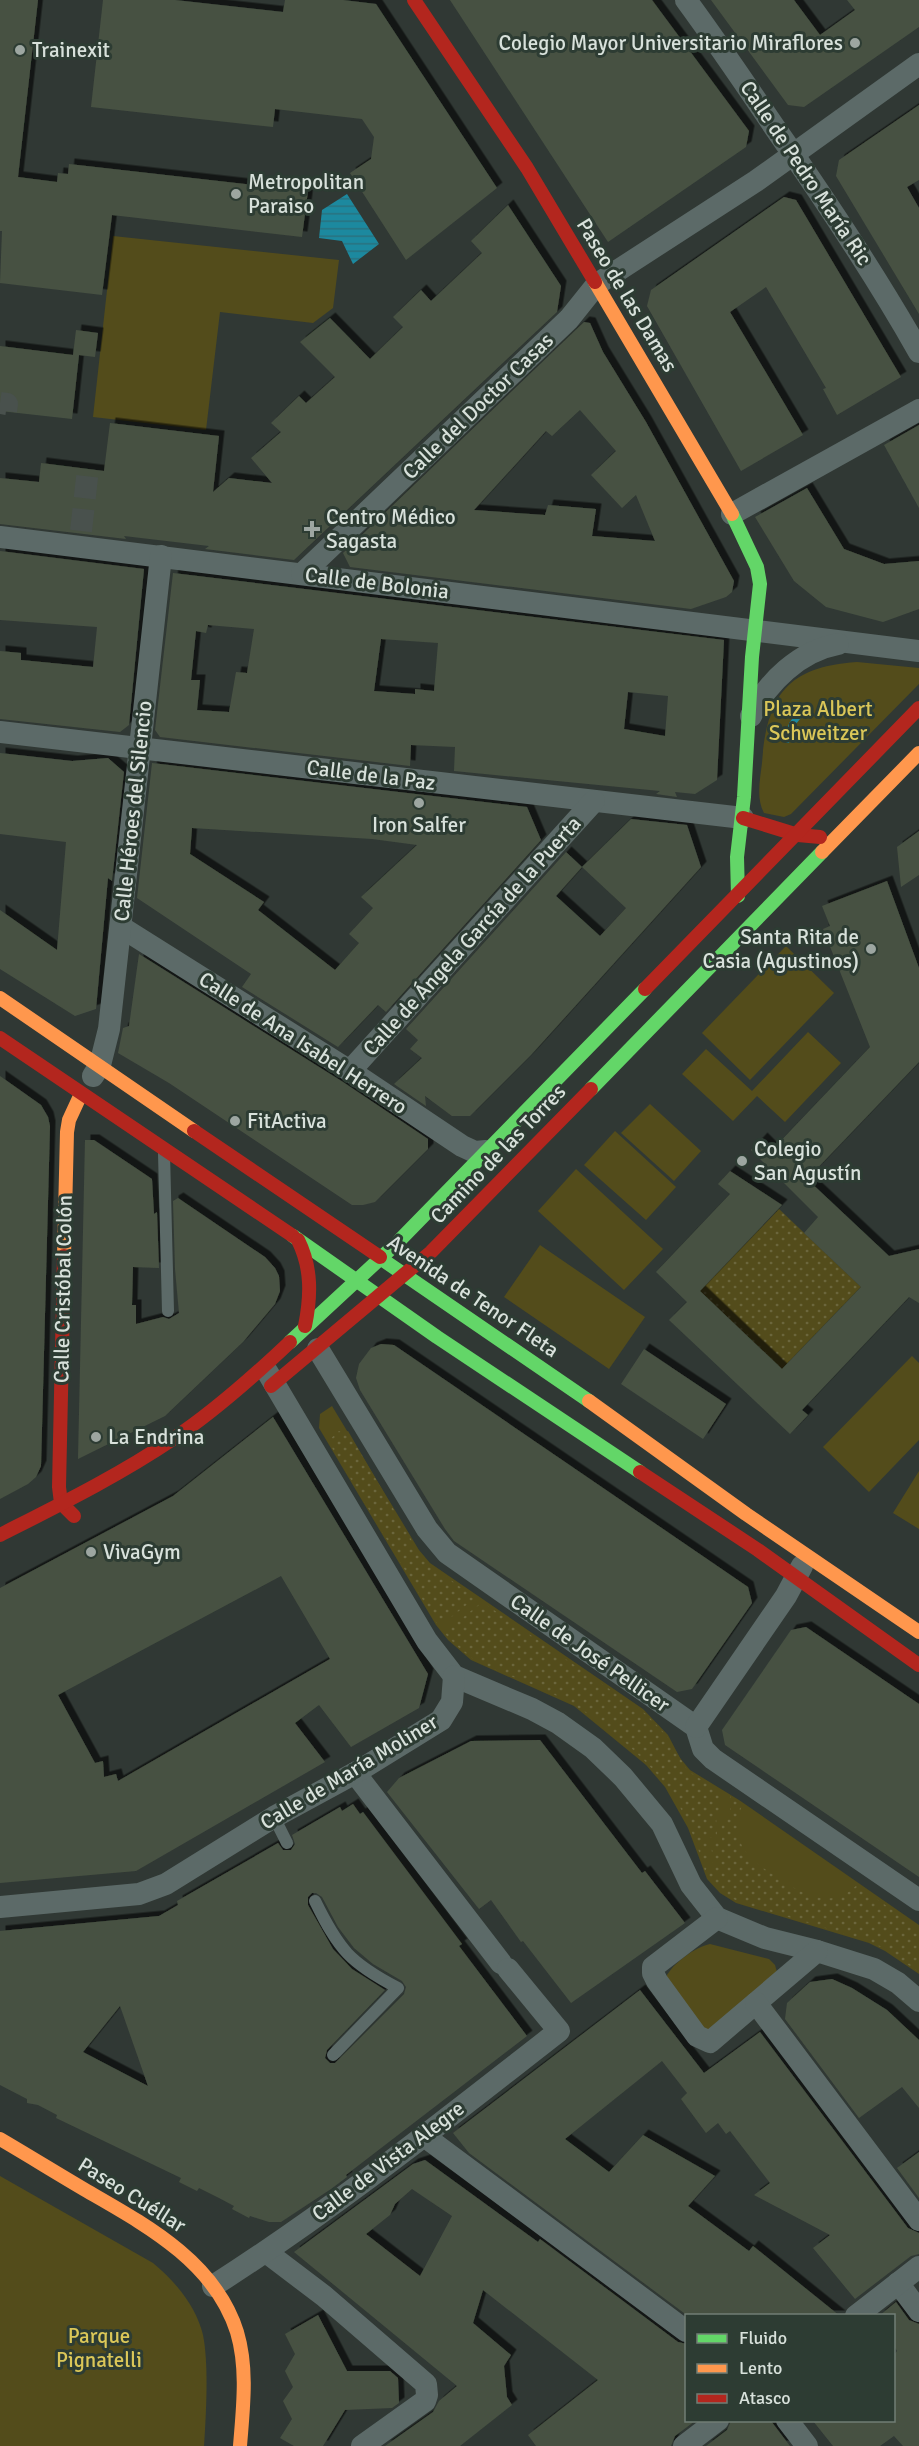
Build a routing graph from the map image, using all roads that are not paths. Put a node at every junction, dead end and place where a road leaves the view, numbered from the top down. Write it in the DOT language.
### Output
graph roads {
  1 [pos="414,0"];
  2 [pos="686,0"];
  3 [pos="919,64"];
  4 [pos="794,153"];
  5 [pos="597,284"];
  6 [pos="919,352"];
  7 [pos="919,410"];
  8 [pos="732,514"];
  9 [pos="0,537"];
  10 [pos="161,556"];
  11 [pos="302,574"];
  12 [pos="754,629"];
  13 [pos="845,642"];
  14 [pos="919,651"];
  15 [pos="919,708"];
  16 [pos="748,722"];
  17 [pos="0,732"];
  18 [pos="140,748"];
  19 [pos="917,756"];
  20 [pos="594,801"];
  21 [pos="742,818"];
  22 [pos="837,834"];
  23 [pos="798,835"];
  24 [pos="738,896"];
  25 [pos="121,927"];
  26 [pos="0,998"];
  27 [pos="0,1038"];
  28 [pos="100,1065"];
  29 [pos="350,1071"];
  30 [pos="81,1094"];
  31 [pos="164,1149"];
  32 [pos="486,1151"];
  33 [pos="298,1240"];
  34 [pos="380,1257"];
  35 [pos="405,1275"];
  36 [pos="354,1280"];
  37 [pos="379,1297"];
  38 [pos="168,1311"];
  39 [pos="305,1326"];
  40 [pos="318,1349"];
  41 [pos="265,1382"];
  42 [pos="61,1503"];
  43 [pos="74,1517"];
  44 [pos="0,1535"];
  45 [pos="804,1553"];
  46 [pos="797,1578"];
  47 [pos="919,1632"];
  48 [pos="919,1665"];
  49 [pos="454,1676"];
  50 [pos="696,1727"];
  51 [pos="355,1773"];
  52 [pos="274,1816"];
  53 [pos="286,1843"];
  54 [pos="919,1900"];
  55 [pos="315,1901"];
  56 [pos="0,1907"];
  57 [pos="717,1918"];
  58 [pos="817,1951"];
  59 [pos="919,2001"];
  60 [pos="756,2004"];
  61 [pos="333,2055"];
  62 [pos="424,2136"];
  63 [pos="0,2139"];
  64 [pos="919,2220"];
  65 [pos="266,2252"];
  66 [pos="919,2267"];
  67 [pos="898,2283"];
  68 [pos="213,2286"];
  69 [pos="919,2311"];
  70 [pos="859,2314"];
  71 [pos="685,2330"];
  72 [pos="717,2422"];
  73 [pos="788,2422"];
  74 [pos="240,2446"];
  75 [pos="362,2446"];
  76 [pos="684,2446"];
  77 [pos="807,2446"];
  1 -- 5 [label="main road, Paseo de las Damas"];
  2 -- 4 [label="street, Calle de Pedro María Ric"];
  3 -- 4 [label="street"];
  4 -- 5 [label="street"];
  4 -- 6 [label="street, Calle de Pedro María Ric"];
  5 -- 8 [label="main road, Paseo de las Damas"];
  5 -- 11 [label="street, Calle del Doctor Casas"];
  7 -- 8 [label="street"];
  8 -- 12 [label="main road, Paseo de las Damas"];
  9 -- 10 [label="street, Calle de Bolonia"];
  10 -- 11 [label="street, Calle de Bolonia"];
  10 -- 18 [label="street, Calle Héroes del Silencio"];
  11 -- 12 [label="street, Calle de Bolonia"];
  12 -- 13 [label="street"];
  12 -- 16 [label="main road"];
  13 -- 14 [label="street"];
  13 -- 16 [label="street"];
  15 -- 23 [label="main road, Camino de las Torres"];
  16 -- 21 [label="main road"];
  17 -- 18 [label="street, Calle de la Paz"];
  18 -- 20 [label="street, Calle de la Paz"];
  18 -- 25 [label="street, Calle Héroes del Silencio"];
  19 -- 22 [label="main road, Camino de las Torres"];
  20 -- 21 [label="street, Calle de la Paz"];
  20 -- 29 [label="street, Calle de Ángela García de la Puerta"];
  21 -- 23 [label="main road"];
  21 -- 24 [label="main road"];
  22 -- 23 [label="main road"];
  22 -- 35 [label="main road, Camino de las Torres"];
  23 -- 24 [label="main road, Camino de las Torres"];
  24 -- 32 [label="main road, Camino de las Torres"];
  25 -- 28 [label="street, Calle Héroes del Silencio"];
  25 -- 29 [label="street, Calle de Ana Isabel Herrero"];
  26 -- 28 [label="main road, Avenida de Tenor Fleta"];
  27 -- 30 [label="main road"];
  28 -- 30 [label="street, Calle Cristóbal Colón"];
  28 -- 34 [label="main road, Avenida de Tenor Fleta"];
  29 -- 32 [label="street, Calle de Ana Isabel Herrero"];
  30 -- 31 [label="main road"];
  30 -- 42 [label="main road, Calle Cristóbal Colón"];
  31 -- 33 [label="main road"];
  31 -- 38 [label="lane"];
  32 -- 34 [label="main road, Camino de las Torres"];
  33 -- 36 [label="main road"];
  33 -- 39 [label="main road"];
  34 -- 35 [label="main road, Avenida de Tenor Fleta"];
  34 -- 36 [label="main road, Camino de las Torres"];
  35 -- 37 [label="main road, Camino de las Torres"];
  35 -- 45 [label="main road, Avenida de Tenor Fleta"];
  36 -- 37 [label="main road"];
  36 -- 39 [label="main road, Camino de las Torres"];
  37 -- 40 [label="main road, Camino de las Torres"];
  37 -- 46 [label="main road"];
  39 -- 41 [label="main road, Camino de las Torres"];
  40 -- 41 [label="main road, Camino de las Torres"];
  40 -- 50 [label="street, Calle de José Pellicer"];
  41 -- 42 [label="main road, Camino de las Torres"];
  41 -- 49 [label="street"];
  42 -- 43 [label="main road"];
  42 -- 44 [label="main road, Camino de las Torres"];
  45 -- 46 [label="street"];
  45 -- 47 [label="main road, Avenida de Tenor Fleta"];
  46 -- 48 [label="main road"];
  46 -- 50 [label="street"];
  49 -- 51 [label="street, Calle de María Moliner"];
  49 -- 57 [label="street"];
  50 -- 54 [label="street"];
  51 -- 52 [label="street, Calle de María Moliner"];
  51 -- 62 [label="street, Calle de Vista Alegre"];
  52 -- 53 [label="lane"];
  52 -- 56 [label="street, Calle de María Moliner"];
  55 -- 61 [label="lane"];
  57 -- 58 [label="street"];
  57 -- 60 [label="street"];
  58 -- 59 [label="street"];
  58 -- 60 [label="street"];
  60 -- 64 [label="street"];
  62 -- 65 [label="street, Calle de Vista Alegre"];
  62 -- 71 [label="street"];
  63 -- 68 [label="main road, Paseo Cuéllar"];
  65 -- 68 [label="street, Calle de Vista Alegre"];
  65 -- 75 [label="street"];
  66 -- 67 [label="street"];
  67 -- 69 [label="street"];
  67 -- 70 [label="street"];
  68 -- 74 [label="main road, Paseo Cuéllar"];
  72 -- 76 [label="street"];
  73 -- 77 [label="street"];
}
